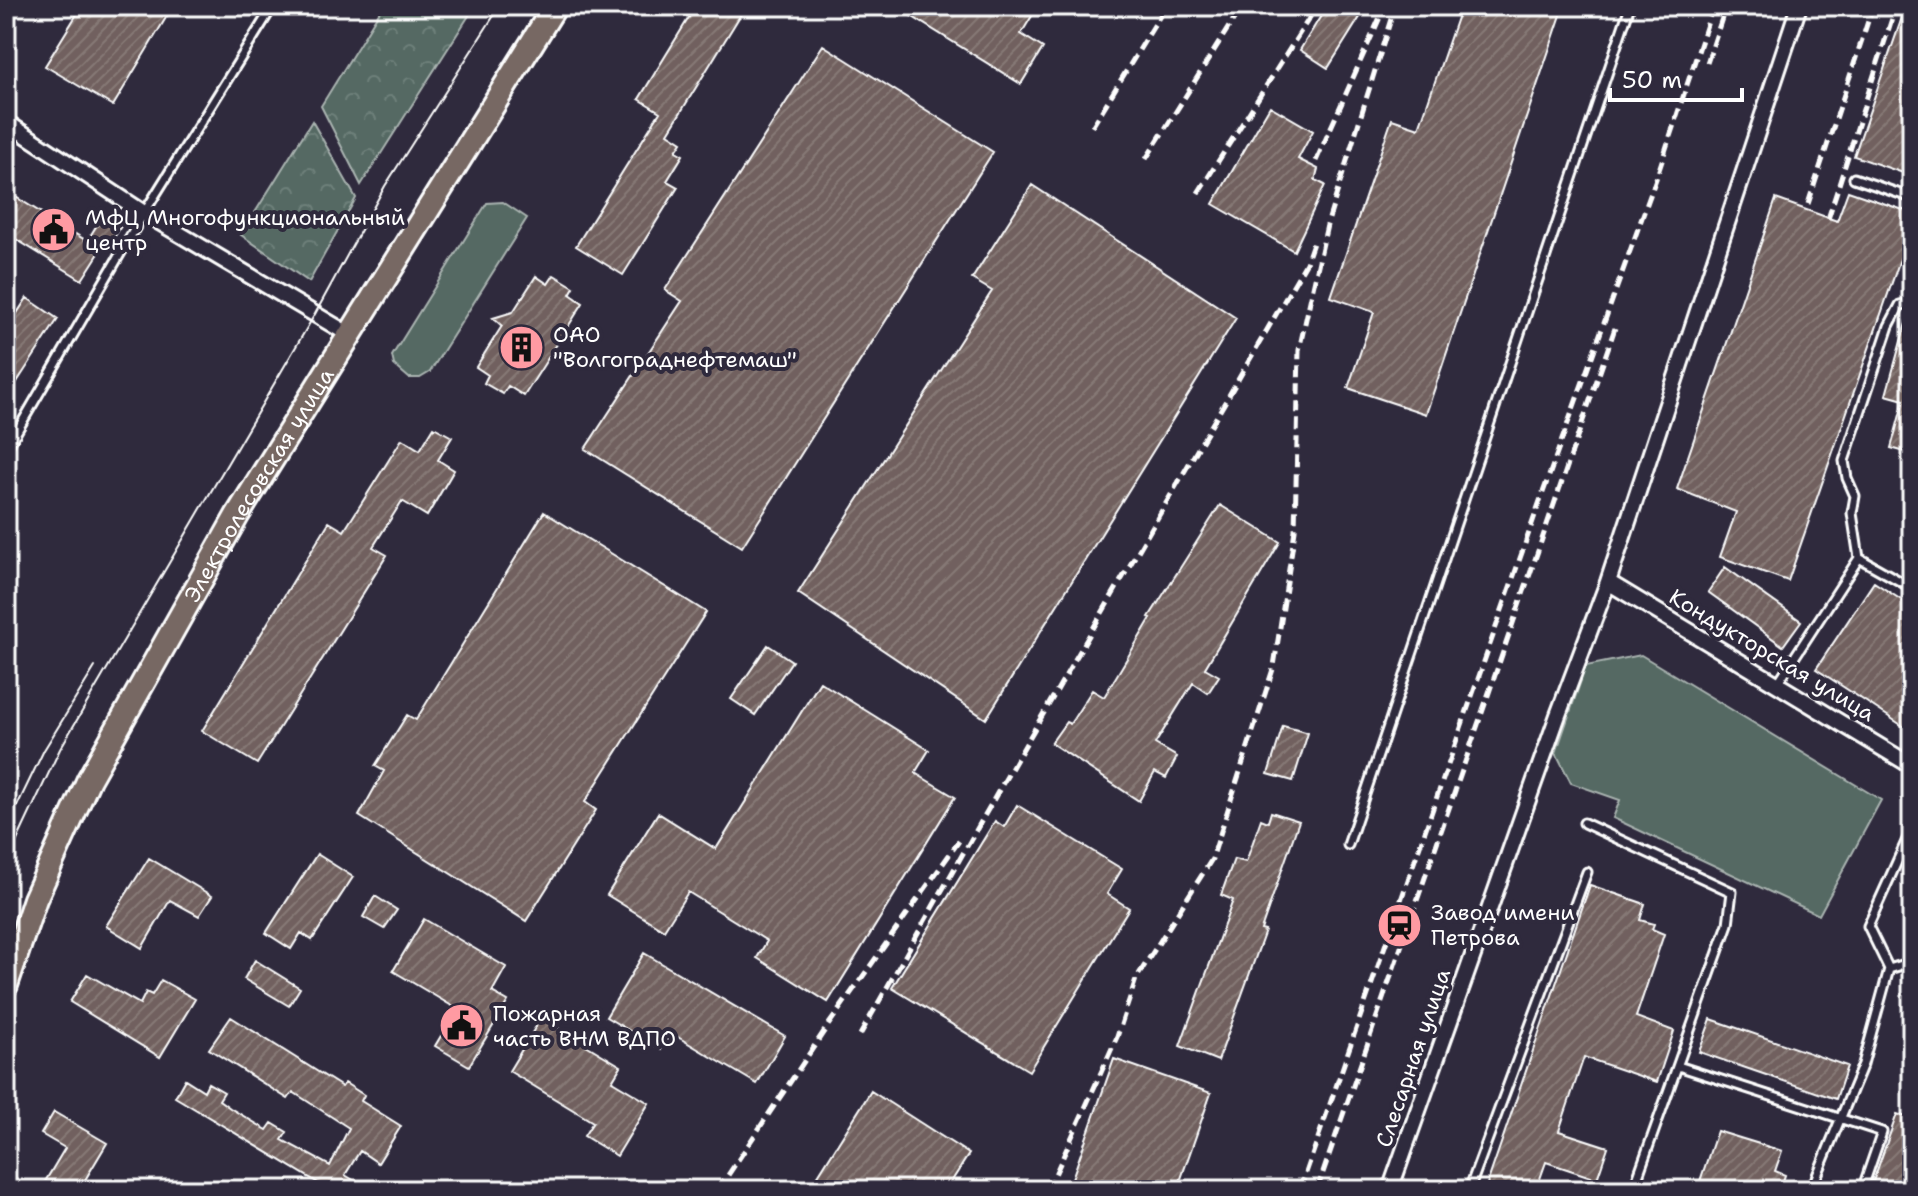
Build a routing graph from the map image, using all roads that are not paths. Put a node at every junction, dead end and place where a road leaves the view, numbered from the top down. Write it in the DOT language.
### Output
graph roads {
  1 [pos="273,6"];
  2 [pos="555,6"];
  3 [pos="1630,6"];
  4 [pos="1799,6"];
  5 [pos="6,122"];
  6 [pos="1854,178"];
  7 [pos="1912,198"];
  8 [pos="144,213"];
  9 [pos="1912,303"];
  10 [pos="350,335"];
  11 [pos="6,450"];
  12 [pos="1859,558"];
  13 [pos="1608,582"];
  14 [pos="1912,588"];
  15 [pos="1777,684"];
  16 [pos="1912,766"];
  17 [pos="1584,823"];
  18 [pos="1910,833"];
  19 [pos="1348,845"];
  20 [pos="1587,872"];
  21 [pos="1912,962"];
  22 [pos="1889,969"];
  23 [pos="6,985"];
  24 [pos="1678,1066"];
  25 [pos="1840,1119"];
  26 [pos="1390,1190"];
  27 [pos="1469,1190"];
  28 [pos="1633,1190"];
  29 [pos="1811,1190"];
  30 [pos="1862,1190"];
  1 -- 8 [label="lane"];
  2 -- 10 [label="main road, Электролесовская улица"];
  3 -- 19 [label="lane"];
  4 -- 13 [label="street, Слесарная улица"];
  5 -- 8 [label="street"];
  6 -- 7 [label="lane"];
  8 -- 10 [label="street"];
  8 -- 11 [label="lane"];
  9 -- 12 [label="lane"];
  10 -- 23 [label="main road, Электролесовская улица"];
  12 -- 14 [label="lane"];
  12 -- 15 [label="lane"];
  13 -- 15 [label="street, Кондукторская улица"];
  13 -- 26 [label="street, Слесарная улица"];
  15 -- 16 [label="street, Кондукторская улица"];
  17 -- 24 [label="lane"];
  18 -- 22 [label="lane"];
  20 -- 27 [label="lane"];
  21 -- 22 [label="lane"];
  22 -- 25 [label="lane"];
  24 -- 25 [label="lane"];
  24 -- 28 [label="lane"];
  25 -- 29 [label="lane"];
  25 -- 30 [label="lane"];
}
